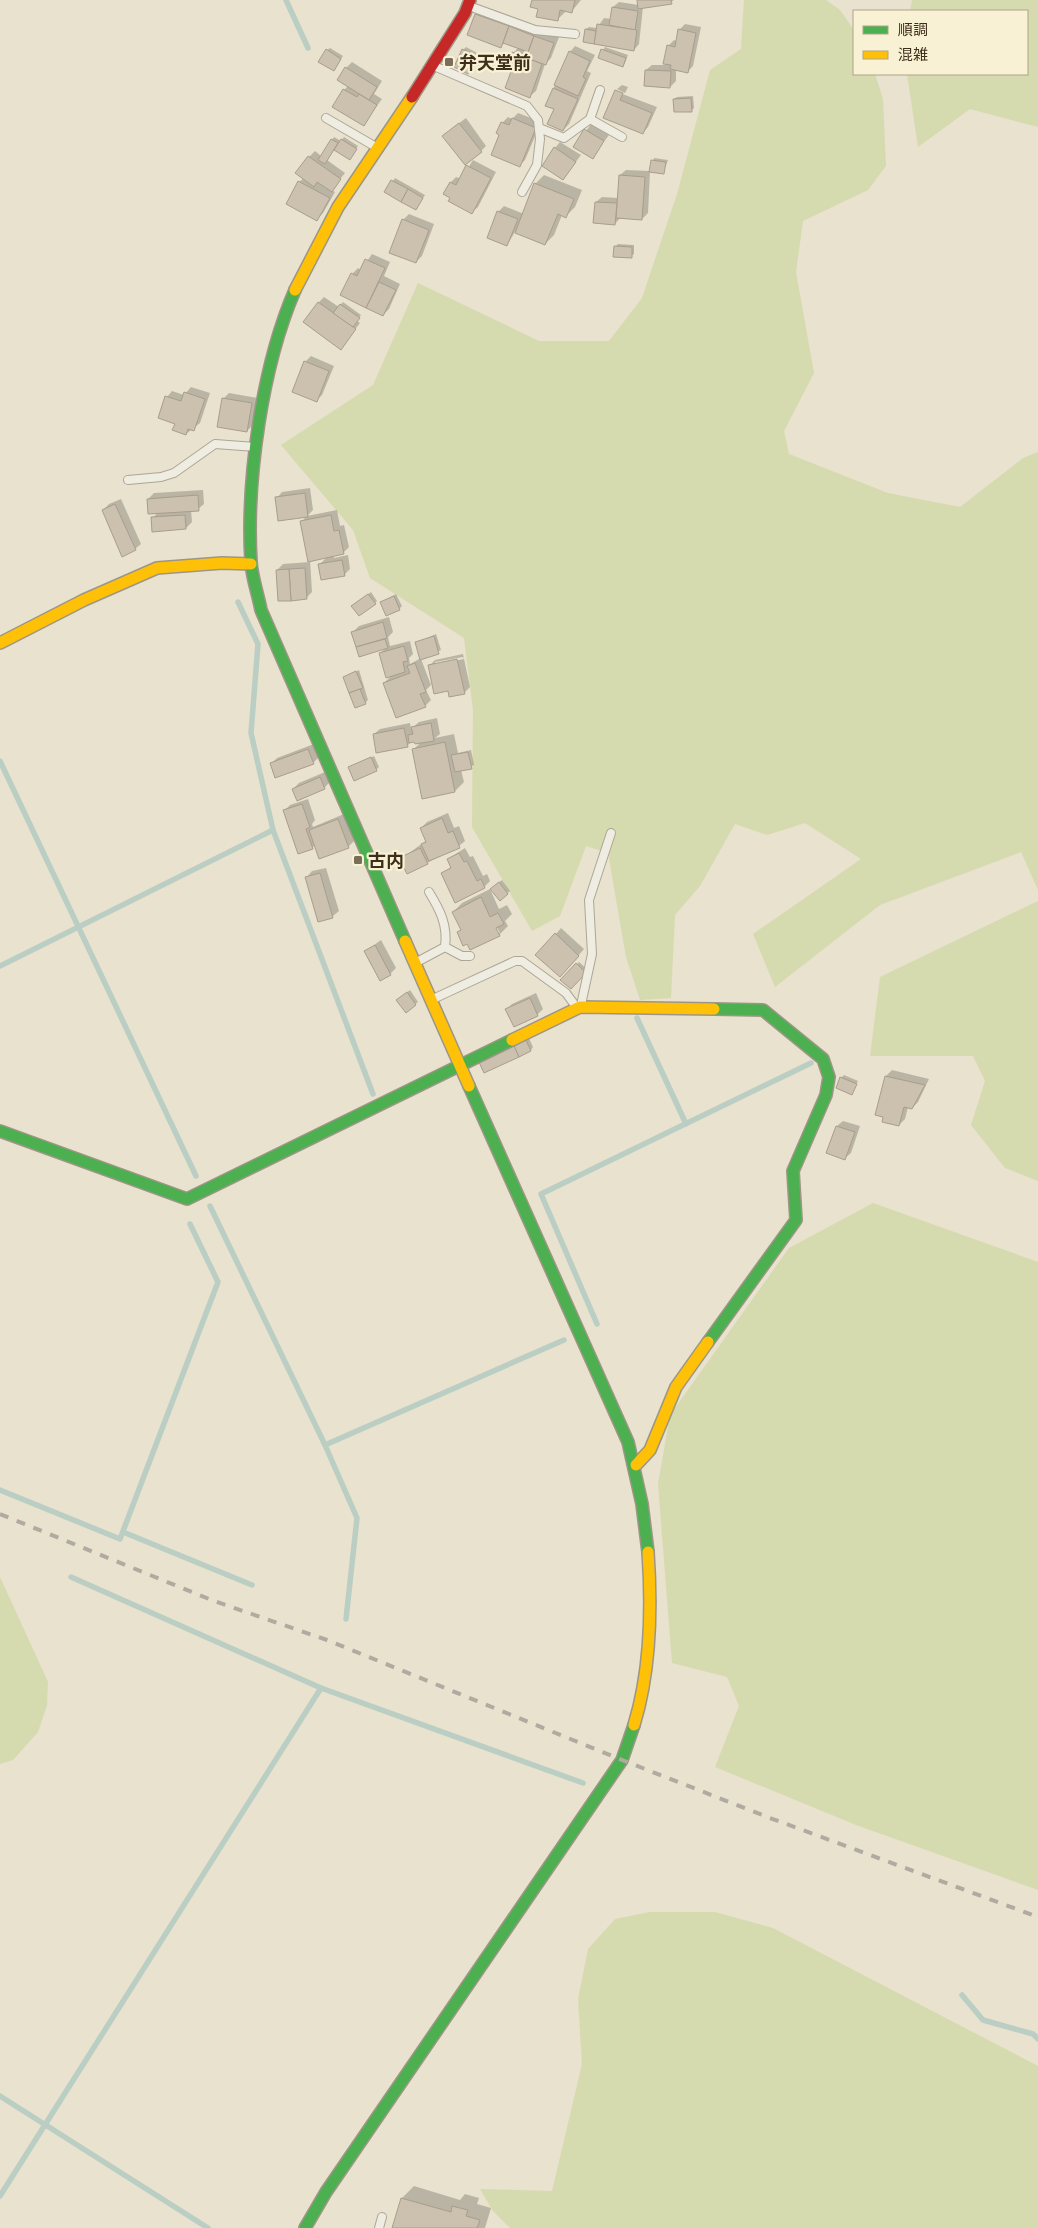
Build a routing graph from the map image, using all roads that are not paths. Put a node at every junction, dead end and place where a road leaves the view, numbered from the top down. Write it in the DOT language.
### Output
graph roads {
  1 [pos="469,3"];
  2 [pos="575,34"];
  3 [pos="432,66"];
  4 [pos="600,90"];
  5 [pos="326,118"];
  6 [pos="590,119"];
  7 [pos="539,128"];
  8 [pos="622,137"];
  9 [pos="377,148"];
  10 [pos="522,192"];
  11 [pos="257,447"];
  12 [pos="128,480"];
  13 [pos="251,564"];
  14 [pos="0,643"];
  15 [pos="611,833"];
  16 [pos="429,892"];
  17 [pos="446,947"];
  18 [pos="470,956"];
  19 [pos="415,963"];
  20 [pos="431,1000"];
  21 [pos="579,1007"];
  22 [pos="460,1067"];
  23 [pos="0,1131"];
  24 [pos="636,1465"];
  25 [pos="382,2217"];
  26 [pos="305,2228"];
  27 [pos="379,2228"];
  1 -- 2 [label="lane"];
  1 -- 3 [label="street"];
  3 -- 7 [label="lane"];
  3 -- 9 [label="street"];
  4 -- 6 [label="lane"];
  5 -- 9 [label="lane"];
  6 -- 7 [label="lane"];
  6 -- 8 [label="lane"];
  7 -- 10 [label="lane"];
  9 -- 11 [label="street"];
  11 -- 12 [label="lane"];
  11 -- 13 [label="street"];
  13 -- 14 [label="street"];
  13 -- 19 [label="street"];
  15 -- 21 [label="lane"];
  16 -- 17 [label="lane"];
  17 -- 18 [label="lane"];
  17 -- 19 [label="lane"];
  19 -- 20 [label="street"];
  20 -- 21 [label="lane"];
  20 -- 22 [label="street"];
  21 -- 22 [label="street"];
  21 -- 24 [label="street"];
  22 -- 23 [label="street"];
  22 -- 24 [label="street"];
  24 -- 26 [label="street"];
  25 -- 27 [label="lane"];
}
